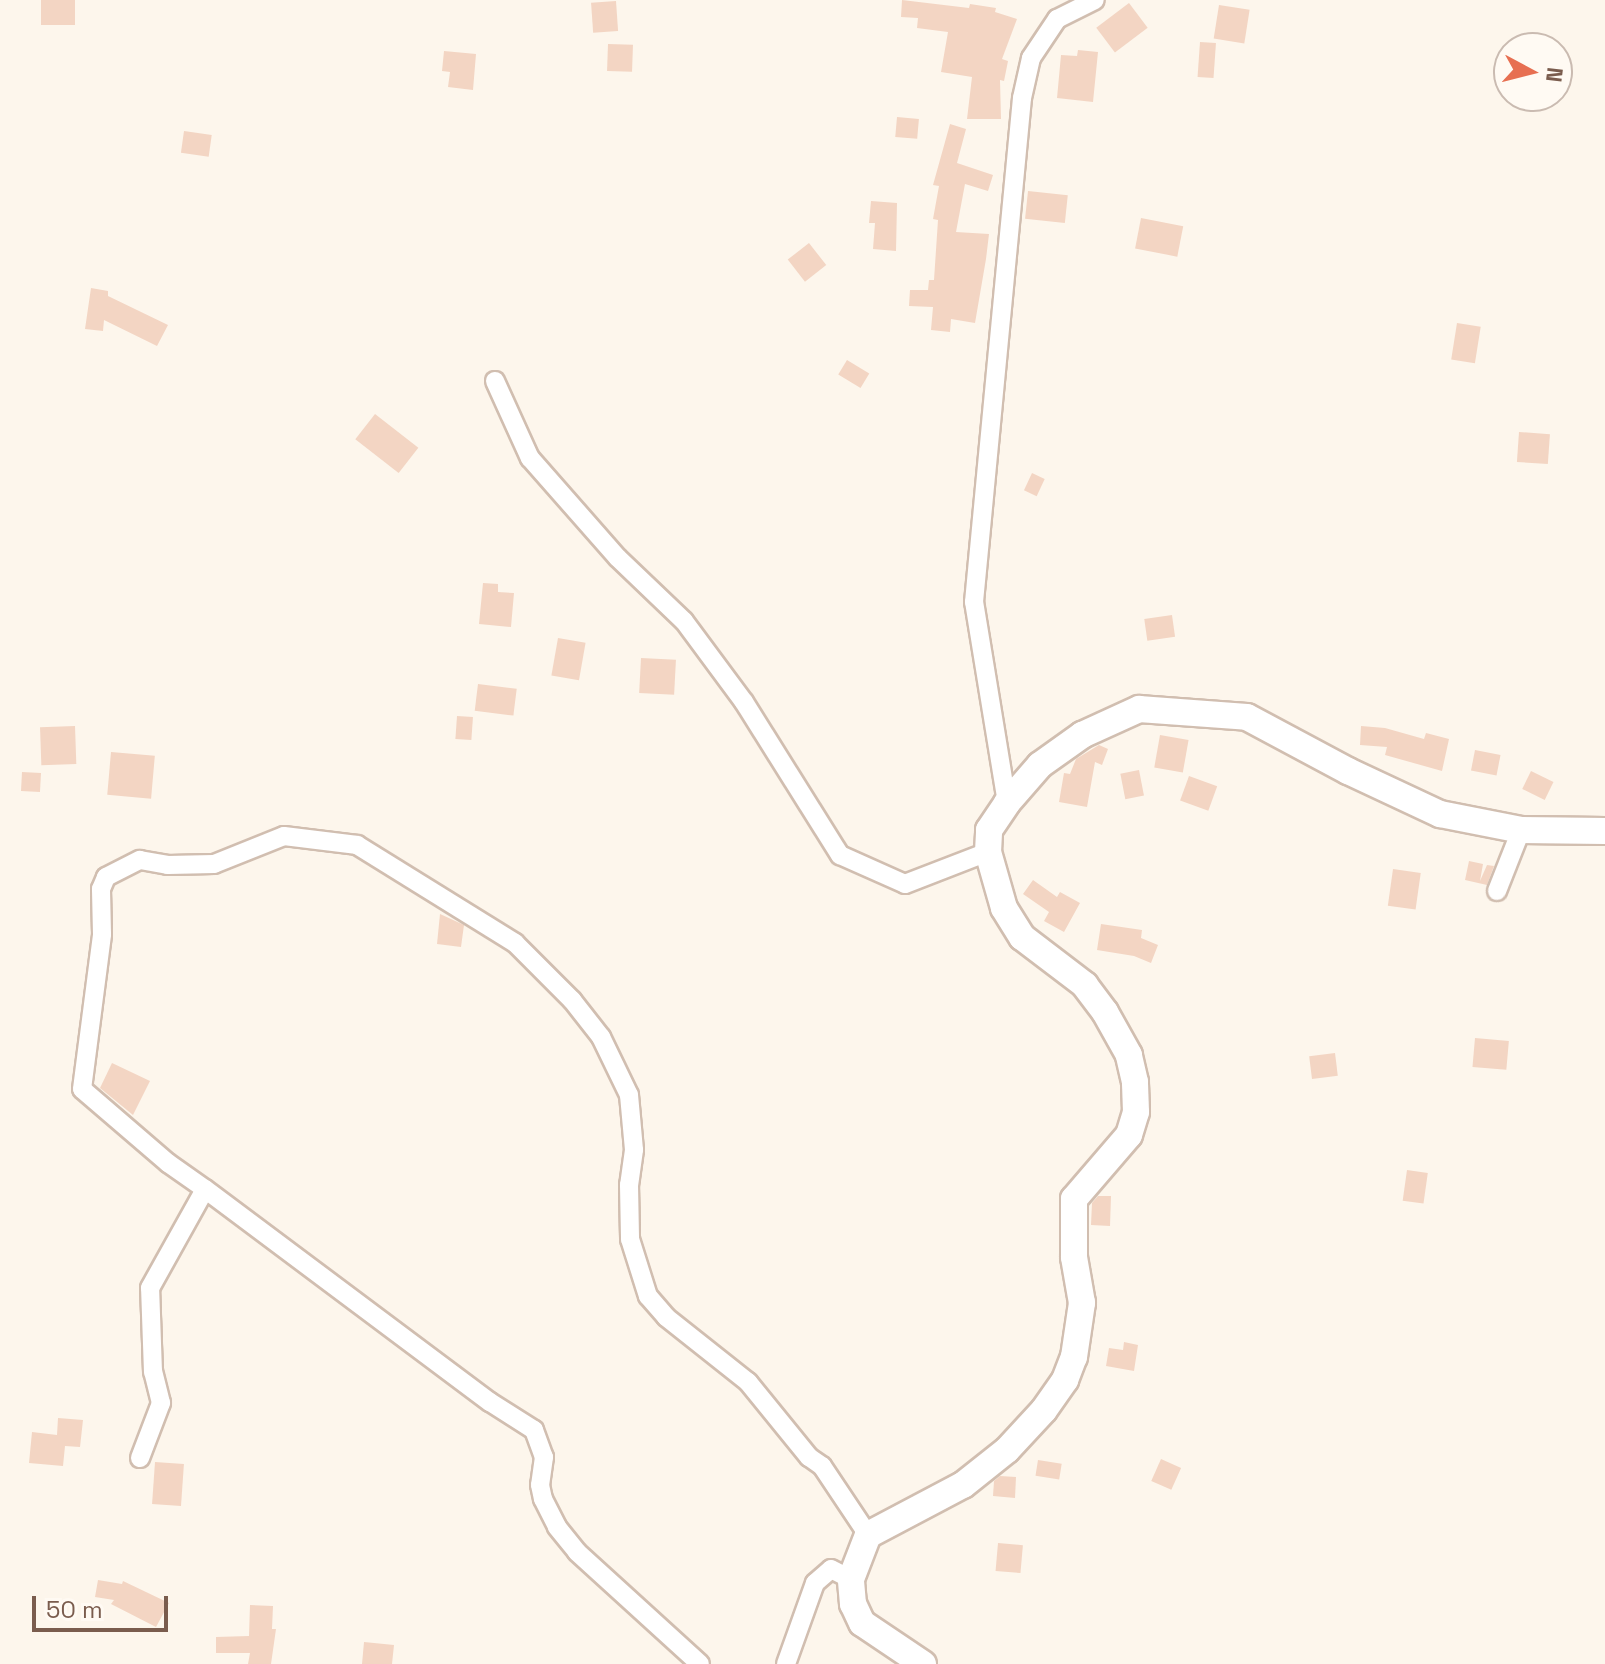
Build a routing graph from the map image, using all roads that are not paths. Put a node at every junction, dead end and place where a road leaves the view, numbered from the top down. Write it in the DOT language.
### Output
graph roads {
  1 [pos="1095,0"];
  2 [pos="495,381"];
  3 [pos="1007,803"];
  4 [pos="1521,830"];
  5 [pos="1605,831"];
  6 [pos="988,852"];
  7 [pos="1497,891"];
  8 [pos="205,1189"];
  9 [pos="140,1458"];
  10 [pos="868,1535"];
  11 [pos="851,1579"];
  12 [pos="700,1664"];
  13 [pos="786,1664"];
  14 [pos="923,1664"];
  1 -- 3 [label="street"];
  2 -- 6 [label="street"];
  3 -- 4 [label="main road"];
  3 -- 6 [label="main road"];
  4 -- 5 [label="main road"];
  4 -- 7 [label="street"];
  6 -- 10 [label="main road"];
  8 -- 9 [label="street"];
  8 -- 10 [label="street"];
  8 -- 12 [label="street"];
  10 -- 11 [label="main road"];
  11 -- 13 [label="street"];
  11 -- 14 [label="main road"];
}
